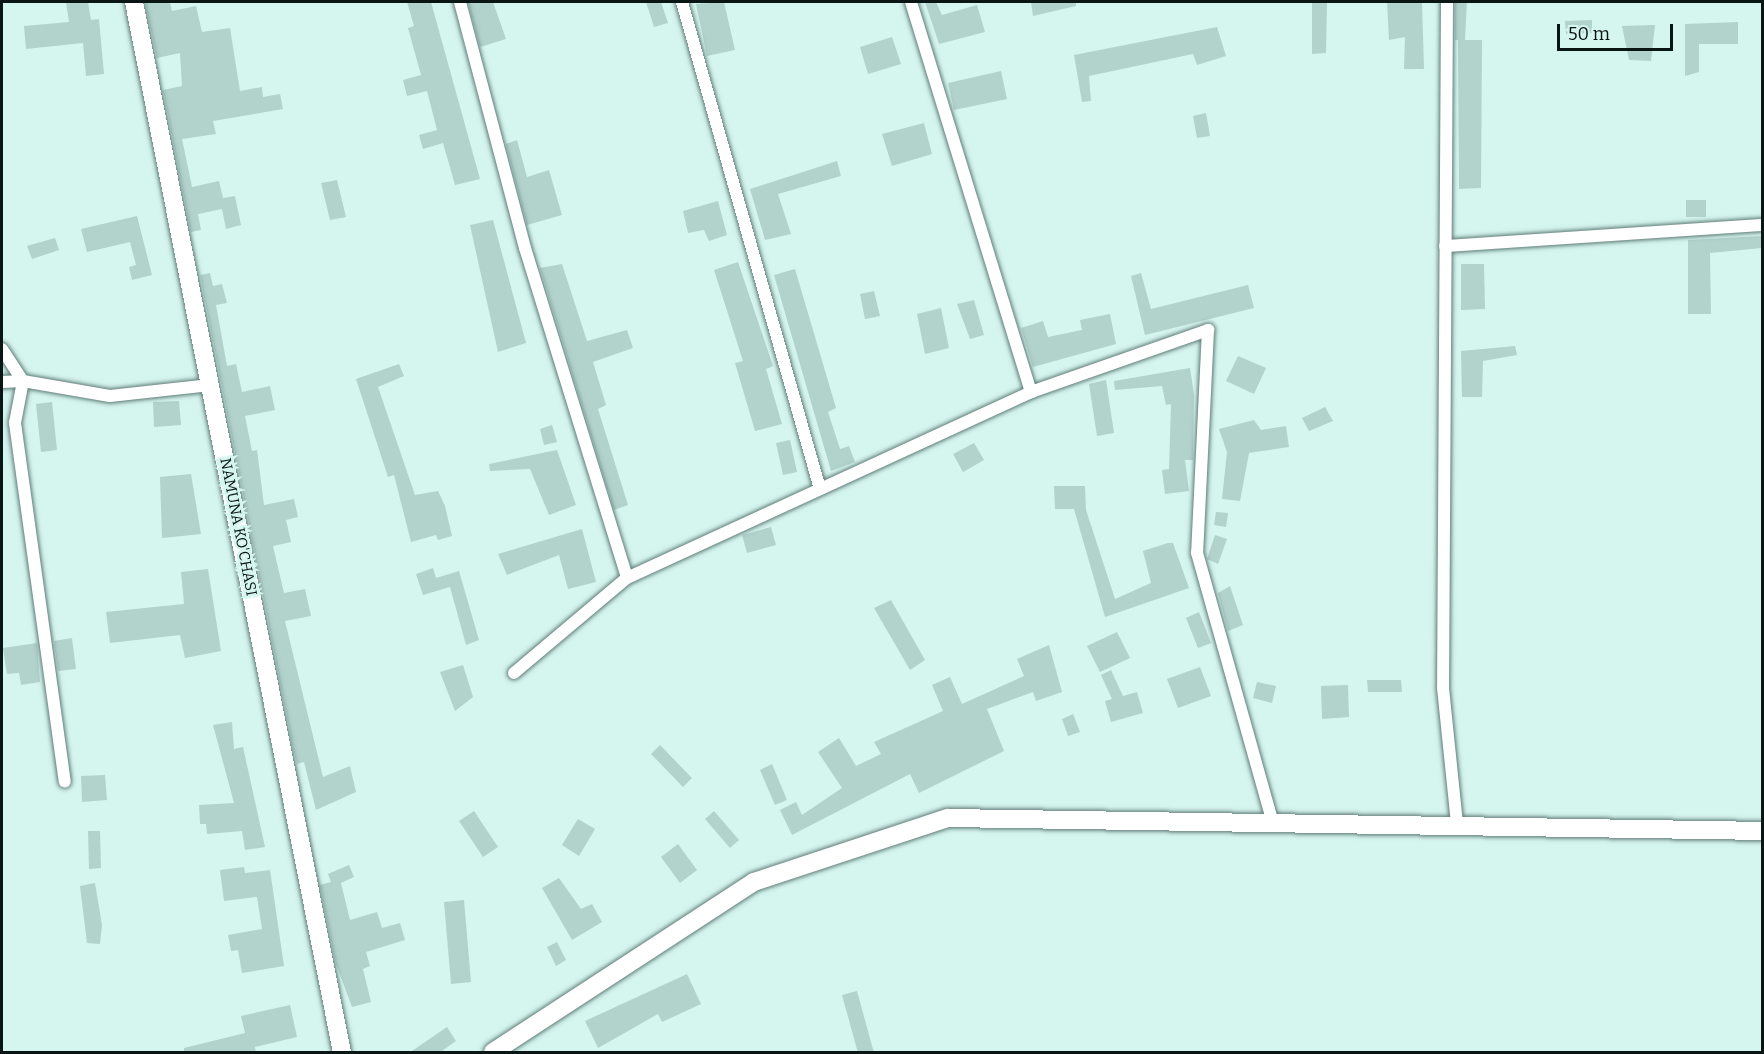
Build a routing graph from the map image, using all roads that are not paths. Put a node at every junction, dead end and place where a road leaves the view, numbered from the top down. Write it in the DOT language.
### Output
graph roads {
  1 [pos="134,2"];
  2 [pos="460,2"];
  3 [pos="682,2"];
  4 [pos="911,2"];
  5 [pos="1447,2"];
  6 [pos="1762,225"];
  7 [pos="1445,246"];
  8 [pos="2,349"];
  9 [pos="22,381"];
  10 [pos="2,382"];
  11 [pos="210,385"];
  12 [pos="1031,392"];
  13 [pos="820,489"];
  14 [pos="627,578"];
  15 [pos="514,673"];
  16 [pos="66,782"];
  17 [pos="1272,820"];
  18 [pos="1457,824"];
  19 [pos="1762,831"];
  20 [pos="342,1053"];
  21 [pos="493,1053"];
  1 -- 11 [label="main road, NAMUNA KO'CHASI"];
  2 -- 14 [label="street"];
  3 -- 13 [label="street"];
  4 -- 12 [label="street"];
  5 -- 7 [label="street"];
  6 -- 7 [label="street"];
  7 -- 18 [label="street"];
  8 -- 9 [label="street"];
  9 -- 10 [label="street"];
  9 -- 11 [label="street"];
  9 -- 16 [label="street"];
  11 -- 20 [label="main road, NAMUNA KO'CHASI"];
  12 -- 13 [label="street"];
  12 -- 17 [label="street"];
  13 -- 14 [label="street"];
  14 -- 15 [label="street"];
  17 -- 18 [label="main road"];
  17 -- 21 [label="main road"];
  18 -- 19 [label="main road"];
}
